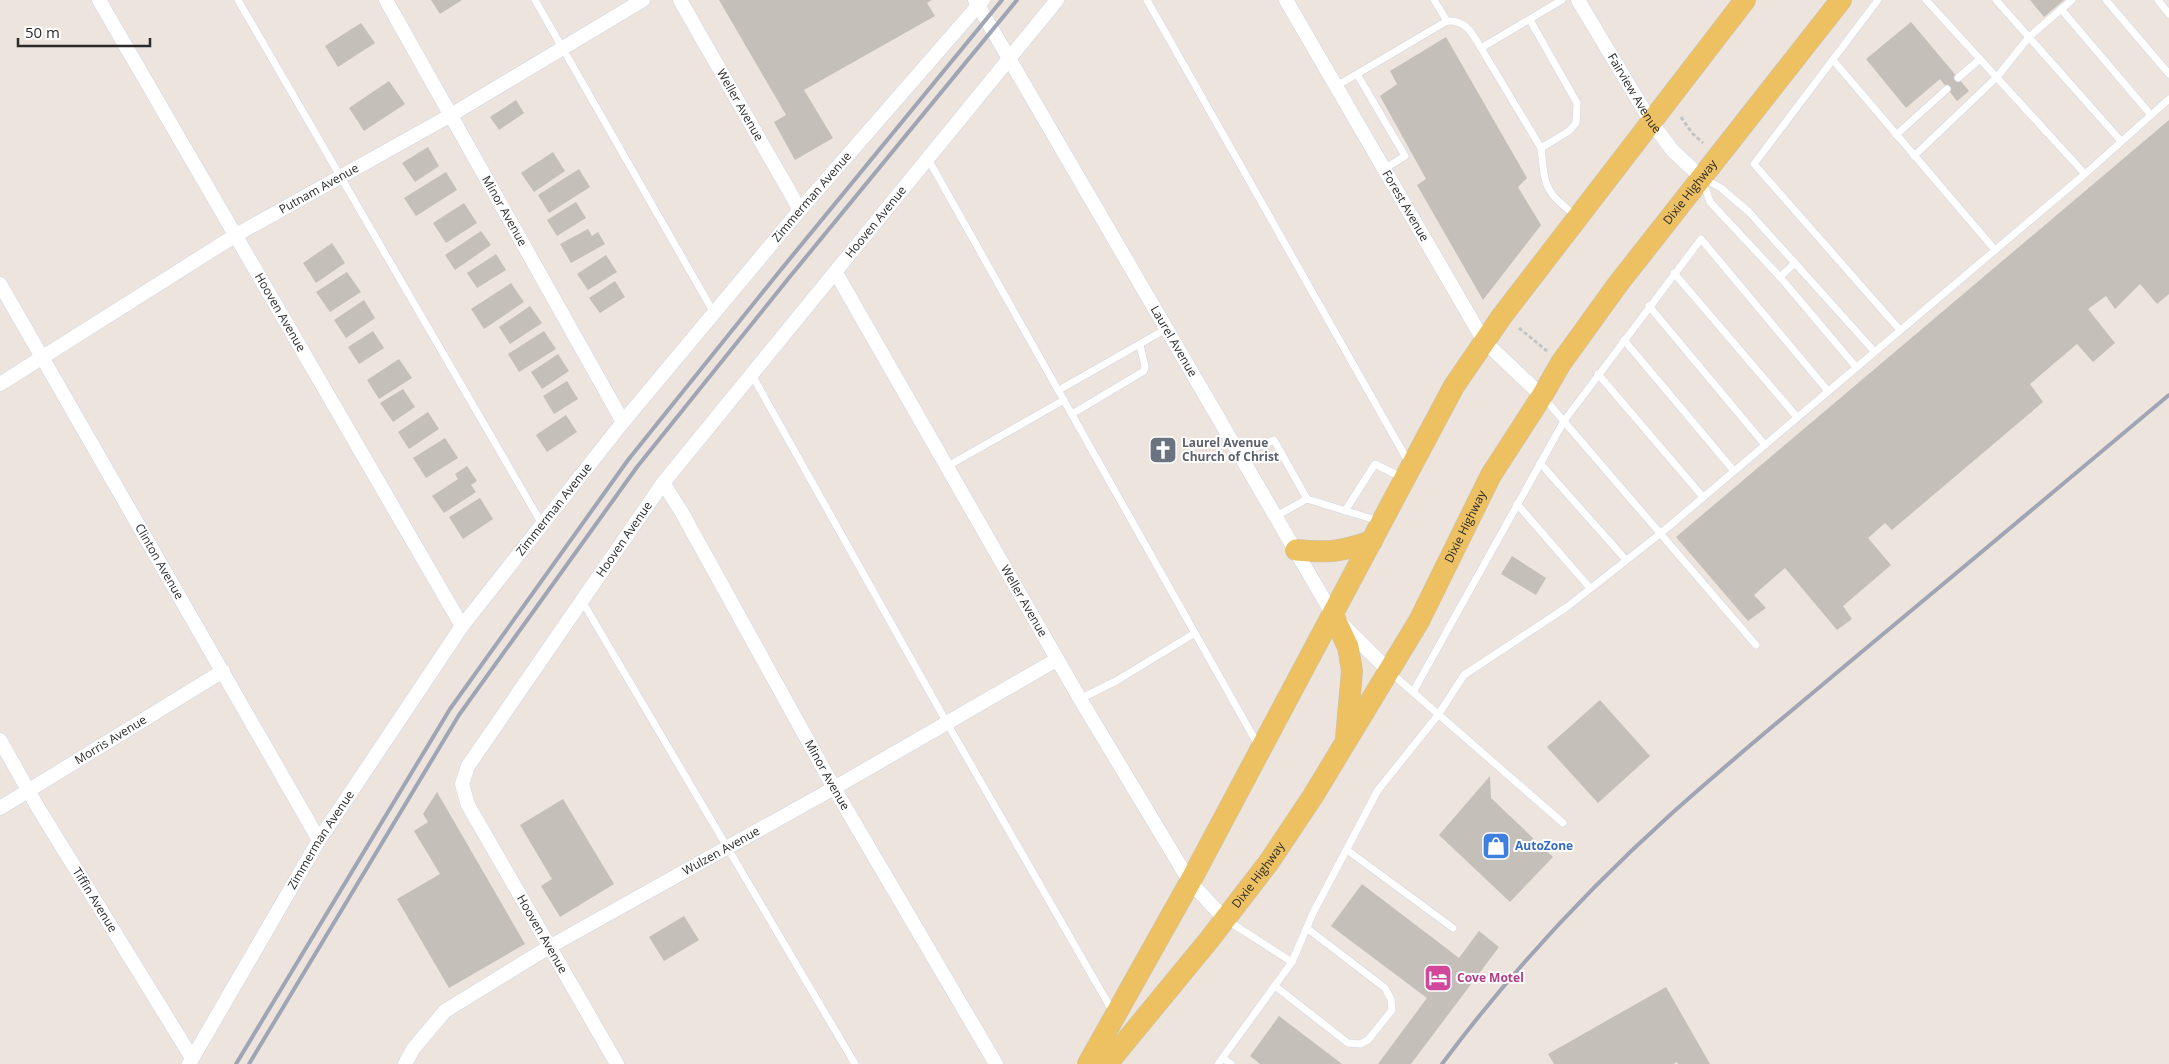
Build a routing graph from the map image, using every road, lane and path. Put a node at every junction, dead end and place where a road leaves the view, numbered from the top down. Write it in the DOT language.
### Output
graph roads {
  1 [pos="99,0"];
  2 [pos="238,0"];
  3 [pos="386,0"];
  4 [pos="535,0"];
  5 [pos="642,0"];
  6 [pos="680,0"];
  7 [pos="1057,0"];
  8 [pos="1147,0"];
  9 [pos="1286,0"];
  10 [pos="1434,0"];
  11 [pos="1562,0"];
  12 [pos="1578,0"];
  13 [pos="1745,0"];
  14 [pos="1841,0"];
  15 [pos="1878,0"];
  16 [pos="1926,0"];
  17 [pos="1996,0"];
  18 [pos="2072,0"];
  19 [pos="2106,0"];
  20 [pos="2158,0"];
  21 [pos="979,2"];
  22 [pos="2061,9"];
  23 [pos="2169,14"];
  24 [pos="1530,20"];
  25 [pos="1447,21"];
  26 [pos="2029,37"];
  27 [pos="562,48"];
  28 [pos="1481,48"];
  29 [pos="1009,59"];
  30 [pos="1980,59"];
  31 [pos="1832,60"];
  32 [pos="1357,74"];
  33 [pos="2169,74"];
  34 [pos="1997,77"];
  35 [pos="1958,78"];
  36 [pos="1336,86"];
  37 [pos="1947,88"];
  38 [pos="2169,99"];
  39 [pos="452,115"];
  40 [pos="2151,115"];
  41 [pos="1681,117"];
  42 [pos="1651,122"];
  43 [pos="1896,135"];
  44 [pos="2121,141"];
  45 [pos="1702,143"];
  46 [pos="1541,148"];
  47 [pos="1914,156"];
  48 [pos="928,159"];
  49 [pos="1384,169"];
  50 [pos="2084,174"];
  51 [pos="341,176"];
  52 [pos="1701,177"];
  53 [pos="800,210"];
  54 [pos="1577,218"];
  55 [pos="236,235"];
  56 [pos="1995,250"];
  57 [pos="1795,263"];
  58 [pos="836,273"];
  59 [pos="1674,273"];
  60 [pos="1780,277"];
  61 [pos="0,284"];
  62 [pos="1649,306"];
  63 [pos="714,313"];
  64 [pos="1519,328"];
  65 [pos="1166,329"];
  66 [pos="1900,330"];
  67 [pos="1624,340"];
  68 [pos="1484,341"];
  69 [pos="1140,345"];
  70 [pos="1874,351"];
  71 [pos="1550,353"];
  72 [pos="42,359"];
  73 [pos="1856,367"];
  74 [pos="1598,374"];
  75 [pos="752,375"];
  76 [pos="0,384"];
  77 [pos="1059,390"];
  78 [pos="1828,391"];
  79 [pos="1542,396"];
  80 [pos="1064,400"];
  81 [pos="1072,414"];
  82 [pos="1796,417"];
  83 [pos="1564,421"];
  84 [pos="623,422"];
  85 [pos="1765,445"];
  86 [pos="1240,454"];
  87 [pos="1540,463"];
  88 [pos="946,467"];
  89 [pos="1734,471"];
  90 [pos="1407,472"];
  91 [pos="663,484"];
  92 [pos="1703,497"];
  93 [pos="1307,499"];
  94 [pos="1518,504"];
  95 [pos="1345,511"];
  96 [pos="1276,516"];
  97 [pos="1382,522"];
  98 [pos="542,524"];
  99 [pos="1661,533"];
  100 [pos="1372,540"];
  101 [pos="1296,550"];
  102 [pos="1626,560"];
  103 [pos="1590,588"];
  104 [pos="582,601"];
  105 [pos="1333,615"];
  106 [pos="462,626"];
  107 [pos="1195,633"];
  108 [pos="1756,645"];
  109 [pos="1056,660"];
  110 [pos="1389,671"];
  111 [pos="223,672"];
  112 [pos="1413,692"];
  113 [pos="1080,699"];
  114 [pos="1438,715"];
  115 [pos="947,723"];
  116 [pos="0,740"];
  117 [pos="1346,741"];
  118 [pos="1261,750"];
  119 [pos="834,788"];
  120 [pos="28,791"];
  121 [pos="0,808"];
  122 [pos="1563,823"];
  123 [pos="319,840"];
  124 [pos="727,848"];
  125 [pos="1347,850"];
  126 [pos="1190,882"];
  127 [pos="1225,919"];
  128 [pos="1453,928"];
  129 [pos="1308,929"];
  130 [pos="548,947"];
  131 [pos="1292,962"];
  132 [pos="1275,986"];
  133 [pos="1116,1015"];
  134 [pos="190,1061"];
  135 [pos="1221,1061"];
  136 [pos="405,1064"];
  137 [pos="617,1064"];
  138 [pos="855,1064"];
  139 [pos="996,1064"];
  140 [pos="1088,1064"];
  141 [pos="1107,1064"];
  142 [pos="1231,1064"];
  1 -- 55 [label="street, Hooven Avenue"];
  2 -- 51 [label="lane"];
  3 -- 39 [label="street, Minor Avenue"];
  4 -- 27 [label="lane"];
  5 -- 27 [label="street, Putnam Avenue"];
  6 -- 53 [label="street, Weller Avenue"];
  7 -- 29 [label="street"];
  8 -- 90 [label="lane"];
  9 -- 36 [label="street, Forest Avenue"];
  10 -- 25 [label="lane"];
  11 -- 24 [label="lane"];
  12 -- 42 [label="street, Fairview Avenue"];
  13 -- 42 [label="main road"];
  14 -- 52 [label="main road, Dixie Highway"];
  15 -- 31 [label="lane"];
  16 -- 30 [label="lane"];
  17 -- 26 [label="lane"];
  18 -- 22 [label="lane"];
  19 -- 33 [label="lane"];
  20 -- 23 [label="lane"];
  21 -- 29 [label="street, Laurel Avenue"];
  21 -- 53 [label="street, Zimmerman Avenue"];
  22 -- 26 [label="lane"];
  22 -- 40 [label="lane"];
  24 -- 28 [label="lane"];
  24 -- 46 [label="lane"];
  25 -- 28 [label="lane"];
  25 -- 32 [label="lane"];
  26 -- 34 [label="lane"];
  26 -- 44 [label="lane"];
  27 -- 39 [label="street, Putnam Avenue"];
  27 -- 63 [label="lane"];
  28 -- 46 [label="lane"];
  29 -- 48 [label="street, Hooven Avenue"];
  29 -- 65 [label="street, Laurel Avenue"];
  30 -- 34 [label="lane"];
  30 -- 35 [label="lane"];
  31 -- 43 [label="lane"];
  31 -- 66 [label="lane"];
  32 -- 36 [label="lane"];
  32 -- 49 [label="lane"];
  34 -- 47 [label="lane"];
  34 -- 50 [label="lane"];
  36 -- 49 [label="street, Forest Avenue"];
  37 -- 43 [label="lane"];
  38 -- 40 [label="lane"];
  39 -- 51 [label="street, Putnam Avenue"];
  39 -- 84 [label="street, Minor Avenue"];
  40 -- 44 [label="lane"];
  41 -- 45 [label="path"];
  42 -- 52 [label="street, Fairview Avenue"];
  42 -- 54 [label="main road"];
  43 -- 47 [label="lane"];
  44 -- 50 [label="lane"];
  46 -- 54 [label="lane"];
  47 -- 56 [label="lane"];
  48 -- 58 [label="street, Hooven Avenue"];
  48 -- 77 [label="lane"];
  49 -- 68 [label="street, Forest Avenue"];
  50 -- 56 [label="lane"];
  51 -- 55 [label="street, Putnam Avenue"];
  51 -- 98 [label="lane"];
  52 -- 57 [label="lane"];
  52 -- 60 [label="lane"];
  52 -- 79 [label="main road, Dixie Highway"];
  53 -- 63 [label="street, Zimmerman Avenue"];
  54 -- 68 [label="main road"];
  55 -- 72 [label="street, Putnam Avenue"];
  55 -- 106 [label="street, Hooven Avenue"];
  56 -- 66 [label="lane"];
  57 -- 60 [label="lane"];
  57 -- 70 [label="lane"];
  58 -- 75 [label="street, Hooven Avenue"];
  58 -- 88 [label="street, Weller Avenue"];
  59 -- 62 [label="lane"];
  59 -- 78 [label="lane"];
  59 -- 82 [label="lane"];
  60 -- 73 [label="lane"];
  61 -- 72 [label="street, Clinton Avenue"];
  62 -- 67 [label="lane"];
  62 -- 85 [label="lane"];
  63 -- 84 [label="street, Zimmerman Avenue"];
  64 -- 71 [label="path"];
  65 -- 69 [label="lane"];
  65 -- 86 [label="street, Laurel Avenue"];
  66 -- 70 [label="lane"];
  67 -- 74 [label="lane"];
  67 -- 89 [label="lane"];
  68 -- 79 [label="street, Forest Avenue"];
  68 -- 90 [label="main road"];
  69 -- 77 [label="lane"];
  69 -- 81 [label="lane"];
  70 -- 73 [label="lane"];
  72 -- 76 [label="street, Putnam Avenue"];
  72 -- 111 [label="street, Clinton Avenue"];
  73 -- 78 [label="lane"];
  74 -- 83 [label="lane"];
  74 -- 92 [label="lane"];
  75 -- 91 [label="street, Hooven Avenue"];
  75 -- 115 [label="lane"];
  77 -- 80 [label="lane"];
  78 -- 82 [label="lane"];
  79 -- 83 [label="lane"];
  79 -- 110 [label="main road, Dixie Highway"];
  80 -- 81 [label="lane"];
  80 -- 88 [label="lane"];
  81 -- 107 [label="lane"];
  82 -- 85 [label="lane"];
  83 -- 87 [label="lane"];
  83 -- 99 [label="lane"];
  84 -- 98 [label="street, Zimmerman Avenue"];
  85 -- 89 [label="lane"];
  86 -- 93 [label="lane"];
  86 -- 96 [label="street, Laurel Avenue"];
  87 -- 94 [label="lane"];
  87 -- 102 [label="lane"];
  88 -- 109 [label="street, Weller Avenue"];
  89 -- 92 [label="lane"];
  90 -- 95 [label="lane"];
  90 -- 97 [label="main road"];
  91 -- 104 [label="street, Hooven Avenue"];
  91 -- 119 [label="street, Minor Avenue"];
  92 -- 99 [label="lane"];
  93 -- 95 [label="lane"];
  93 -- 96 [label="lane"];
  94 -- 103 [label="lane"];
  94 -- 112 [label="lane"];
  95 -- 97 [label="lane"];
  96 -- 101 [label="street, Laurel Avenue"];
  97 -- 100 [label="main road"];
  98 -- 106 [label="street, Zimmerman Avenue"];
  99 -- 102 [label="lane"];
  99 -- 108 [label="lane"];
  100 -- 101 [label="main road"];
  100 -- 105 [label="main road"];
  101 -- 105 [label="street, Laurel Avenue"];
  102 -- 103 [label="lane"];
  103 -- 114 [label="lane"];
  104 -- 124 [label="lane"];
  104 -- 130 [label="street, Hooven Avenue"];
  105 -- 110 [label="street, Laurel Avenue"];
  105 -- 117 [label="main road"];
  105 -- 118 [label="main road"];
  106 -- 123 [label="street, Zimmerman Avenue"];
  107 -- 113 [label="lane"];
  107 -- 118 [label="lane"];
  109 -- 113 [label="street, Weller Avenue"];
  109 -- 115 [label="street, Wulzen Avenue"];
  110 -- 112 [label="lane"];
  110 -- 117 [label="main road, Dixie Highway"];
  111 -- 120 [label="street, Morris Avenue"];
  111 -- 123 [label="street, Clinton Avenue"];
  112 -- 114 [label="lane"];
  113 -- 126 [label="street, Weller Avenue"];
  114 -- 122 [label="lane"];
  114 -- 125 [label="lane"];
  115 -- 119 [label="street, Wulzen Avenue"];
  115 -- 133 [label="lane"];
  116 -- 120 [label="street, Tiffin Avenue"];
  117 -- 127 [label="main road, Dixie Highway"];
  118 -- 126 [label="main road"];
  119 -- 124 [label="street, Wulzen Avenue"];
  119 -- 139 [label="street, Minor Avenue"];
  120 -- 121 [label="street, Morris Avenue"];
  120 -- 134 [label="street, Tiffin Avenue"];
  123 -- 134 [label="street, Zimmerman Avenue"];
  124 -- 130 [label="street, Wulzen Avenue"];
  124 -- 138 [label="lane"];
  125 -- 128 [label="lane"];
  125 -- 129 [label="lane"];
  126 -- 127 [label="street, Weller Avenue"];
  126 -- 133 [label="main road"];
  127 -- 131 [label="lane"];
  127 -- 141 [label="main road, Dixie Highway"];
  129 -- 131 [label="lane"];
  129 -- 132 [label="lane"];
  130 -- 136 [label="street, Wulzen Avenue"];
  130 -- 137 [label="street, Hooven Avenue"];
  131 -- 132 [label="lane"];
  132 -- 135 [label="lane"];
  133 -- 140 [label="main road"];
  135 -- 142 [label="lane"];
}
